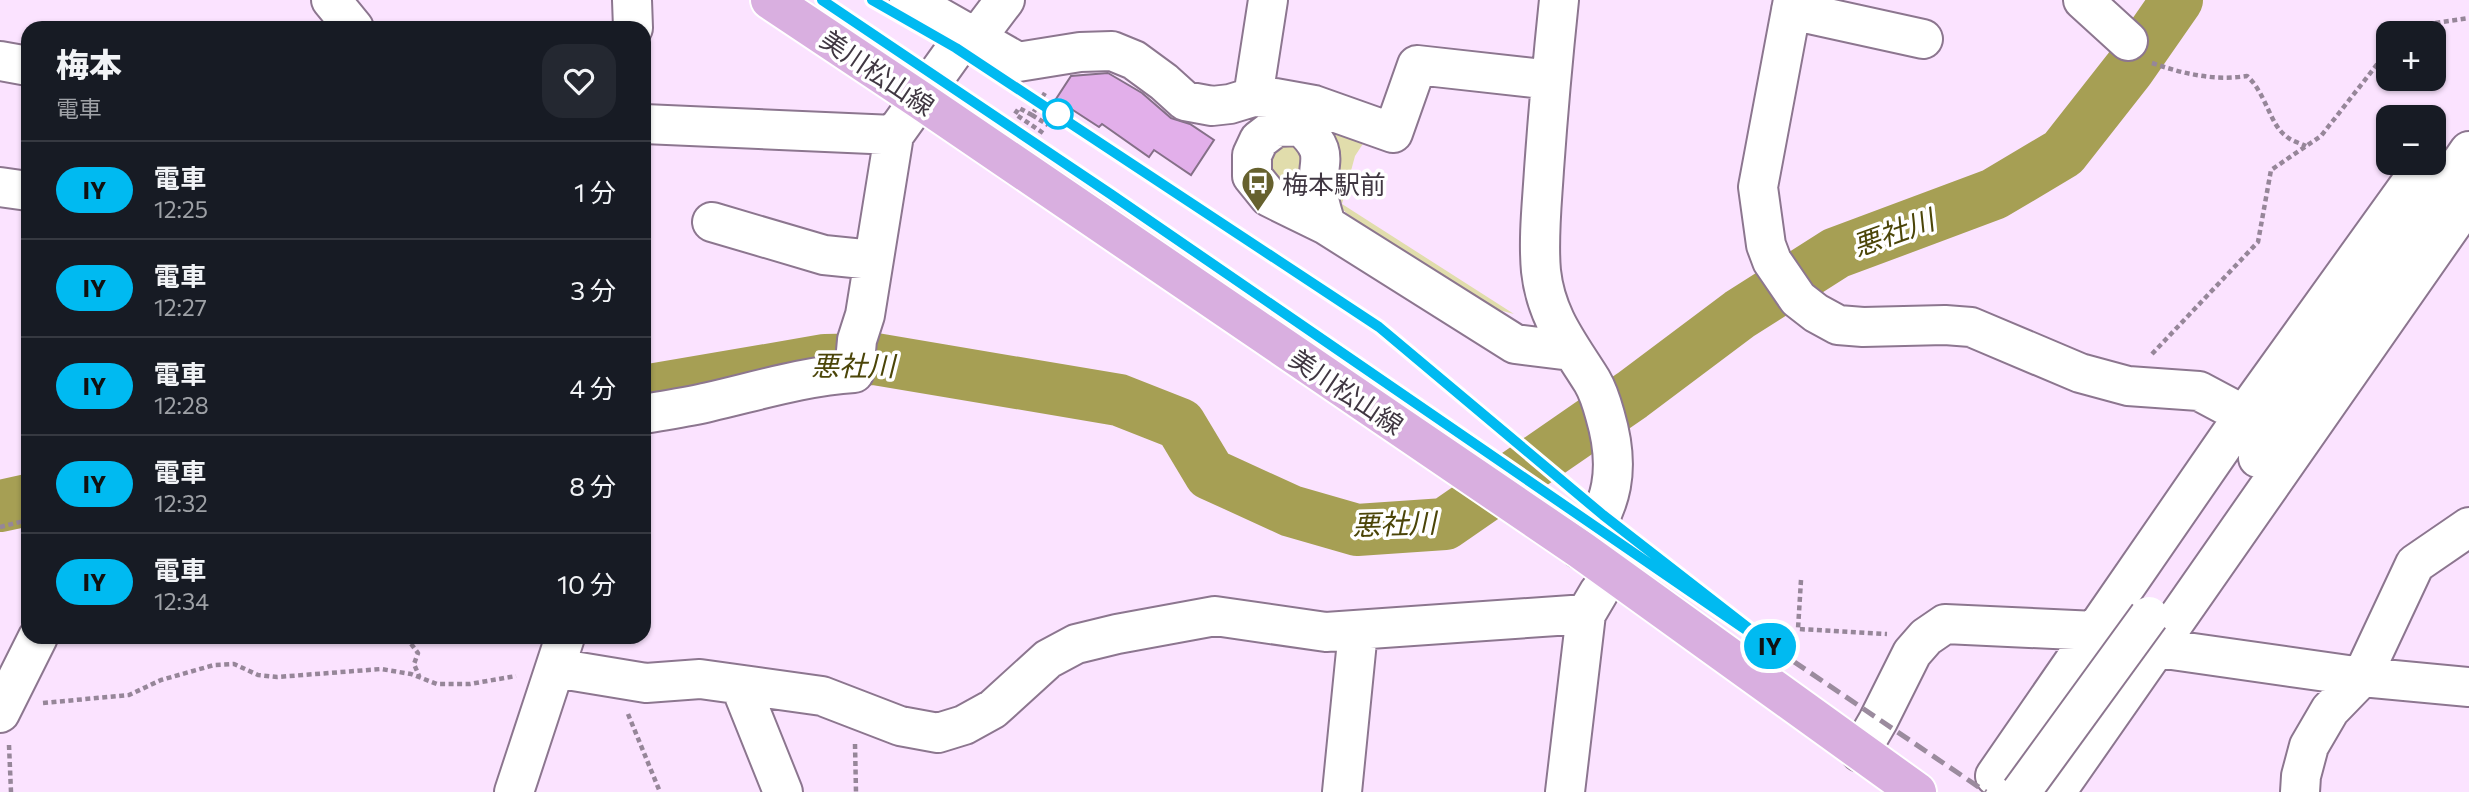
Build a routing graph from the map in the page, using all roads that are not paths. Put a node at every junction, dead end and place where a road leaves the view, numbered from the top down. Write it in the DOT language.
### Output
graph roads {
  1 [pos="331,0"];
  2 [pos="632,0"];
  3 [pos="770,0"];
  4 [pos="909,0"];
  5 [pos="1005,0"];
  6 [pos="1268,0"];
  7 [pos="1559,0"];
  8 [pos="2083,0"];
  9 [pos="1792,5"];
  10 [pos="348,21"];
  11 [pos="633,21"];
  12 [pos="972,35"];
  13 [pos="1923,39"];
  14 [pos="2139,52"];
  15 [pos="0,61"];
  16 [pos="21,65"];
  17 [pos="1550,80"];
  18 [pos="1253,97"];
  19 [pos="920,100"];
  20 [pos="651,124"];
  21 [pos="2469,125"];
  22 [pos="894,135"];
  23 [pos="2446,141"];
  24 [pos="2469,151"];
  25 [pos="2416,175"];
  26 [pos="0,187"];
  27 [pos="21,190"];
  28 [pos="2469,200"];
  29 [pos="712,222"];
  30 [pos="1326,225"];
  31 [pos="873,260"];
  32 [pos="1571,351"];
  33 [pos="651,413"];
  34 [pos="2244,415"];
  35 [pos="2469,527"];
  36 [pos="1596,561"];
  37 [pos="1587,614"];
  38 [pos="1358,631"];
  39 [pos="2096,631"];
  40 [pos="2153,632"];
  41 [pos="35,644"];
  42 [pos="560,653"];
  43 [pos="2362,677"];
  44 [pos="740,685"];
  45 [pos="2469,687"];
  46 [pos="2042,709"];
  47 [pos="2,710"];
  48 [pos="2090,743"];
  49 [pos="1860,751"];
  50 [pos="2008,784"];
  51 [pos="514,792"];
  52 [pos="783,792"];
  53 [pos="1342,792"];
  54 [pos="1565,792"];
  55 [pos="1917,792"];
  56 [pos="2056,792"];
  57 [pos="2300,792"];
  1 -- 10 [label="street"];
  2 -- 11 [label="street"];
  3 -- 19 [label="main road, 美川松山線"];
  4 -- 12 [label="street"];
  5 -- 12 [label="street"];
  6 -- 18 [label="street"];
  7 -- 17 [label="street"];
  8 -- 14 [label="street"];
  9 -- 13 [label="street"];
  9 -- 34 [label="street"];
  12 -- 18 [label="street"];
  12 -- 19 [label="street"];
  15 -- 16 [label="street"];
  17 -- 18 [label="street"];
  17 -- 32 [label="street"];
  19 -- 22 [label="street"];
  19 -- 36 [label="main road, 美川松山線"];
  20 -- 22 [label="street"];
  21 -- 23 [label="street"];
  22 -- 31 [label="street"];
  24 -- 40 [label="street"];
  25 -- 34 [label="street"];
  26 -- 27 [label="street"];
  28 -- 40 [label="street"];
  29 -- 31 [label="street"];
  30 -- 32 [label="street"];
  31 -- 33 [label="street"];
  32 -- 36 [label="street"];
  34 -- 39 [label="street"];
  35 -- 43 [label="street"];
  36 -- 37 [label="street"];
  36 -- 49 [label="main road, 美川松山線"];
  37 -- 38 [label="street"];
  37 -- 54 [label="street"];
  38 -- 44 [label="street"];
  38 -- 53 [label="street"];
  39 -- 40 [label="street"];
  39 -- 46 [label="street"];
  39 -- 49 [label="street"];
  40 -- 43 [label="street"];
  40 -- 48 [label="street"];
  40 -- 50 [label="street, bridge"];
  41 -- 47 [label="street"];
  42 -- 44 [label="street"];
  42 -- 51 [label="street"];
  43 -- 45 [label="street"];
  43 -- 57 [label="street"];
  44 -- 52 [label="street"];
  46 -- 48 [label="street"];
  46 -- 50 [label="street"];
  48 -- 56 [label="street"];
  49 -- 55 [label="main road, 美川松山線"];
}
